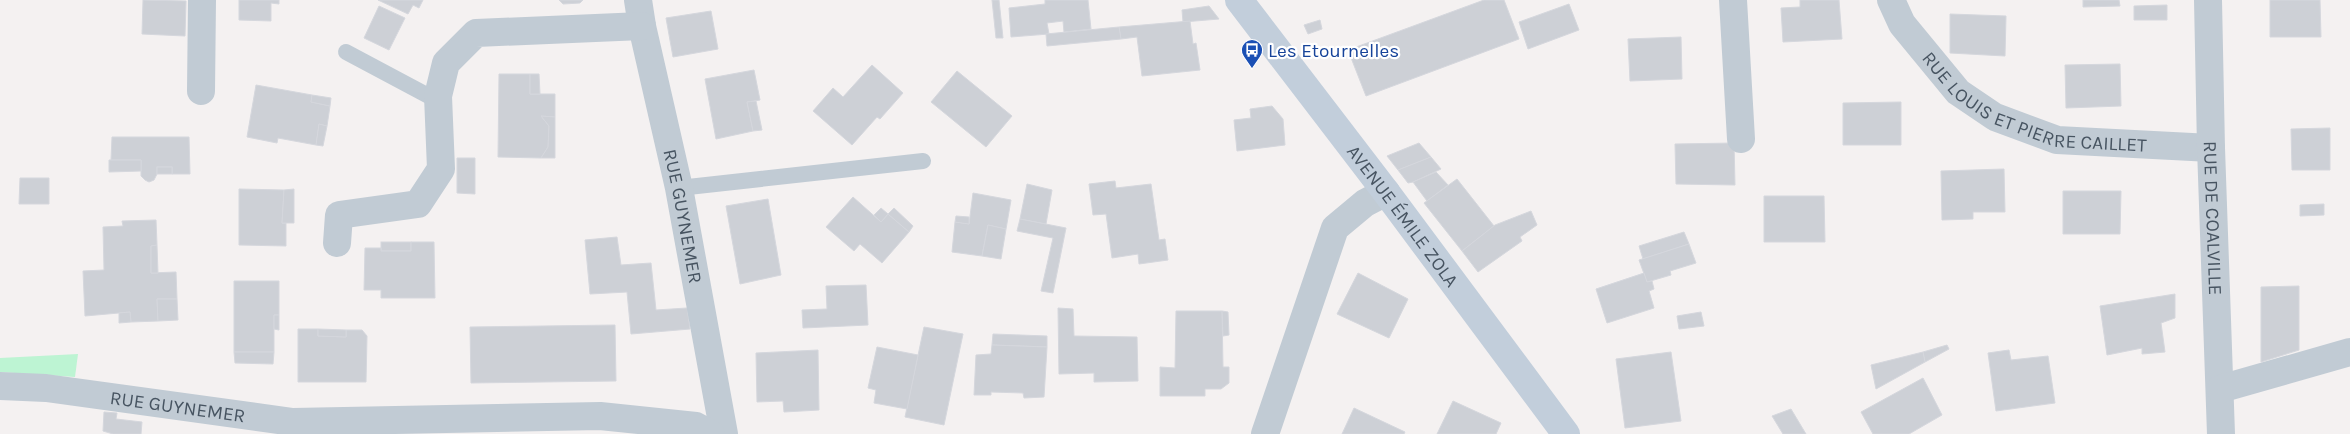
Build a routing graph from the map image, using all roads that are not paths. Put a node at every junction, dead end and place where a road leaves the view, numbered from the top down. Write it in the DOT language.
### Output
graph roads {
  1 [pos="202,0"];
  2 [pos="638,0"];
  3 [pos="1238,0"];
  4 [pos="1733,0"];
  5 [pos="1891,0"];
  6 [pos="2208,0"];
  7 [pos="642,26"];
  8 [pos="346,52"];
  9 [pos="201,91"];
  10 [pos="438,101"];
  11 [pos="1741,139"];
  12 [pos="2211,148"];
  13 [pos="923,161"];
  14 [pos="679,188"];
  15 [pos="1386,192"];
  16 [pos="337,242"];
  17 [pos="2350,352"];
  18 [pos="0,386"];
  19 [pos="2220,389"];
  20 [pos="711,434"];
  21 [pos="724,434"];
  22 [pos="1265,434"];
  23 [pos="1566,434"];
  24 [pos="2222,434"];
  1 -- 9 [label="street"];
  2 -- 7 [label="street, RUE GUYNEMER"];
  3 -- 15 [label="main road, AVENUE ÉMILE ZOLA"];
  4 -- 11 [label="street"];
  5 -- 12 [label="street, RUE LOUIS ET PIERRE CAILLET"];
  6 -- 12 [label="street, RUE DE COALVILLE"];
  7 -- 10 [label="street"];
  7 -- 14 [label="street, RUE GUYNEMER"];
  8 -- 10 [label="lane"];
  10 -- 16 [label="street"];
  12 -- 19 [label="street, RUE DE COALVILLE"];
  13 -- 14 [label="lane"];
  14 -- 21 [label="street, RUE GUYNEMER"];
  15 -- 22 [label="street"];
  15 -- 23 [label="main road, AVENUE ÉMILE ZOLA"];
  17 -- 19 [label="street"];
  18 -- 20 [label="street, RUE GUYNEMER"];
  19 -- 24 [label="street, RUE DE COALVILLE"];
}
